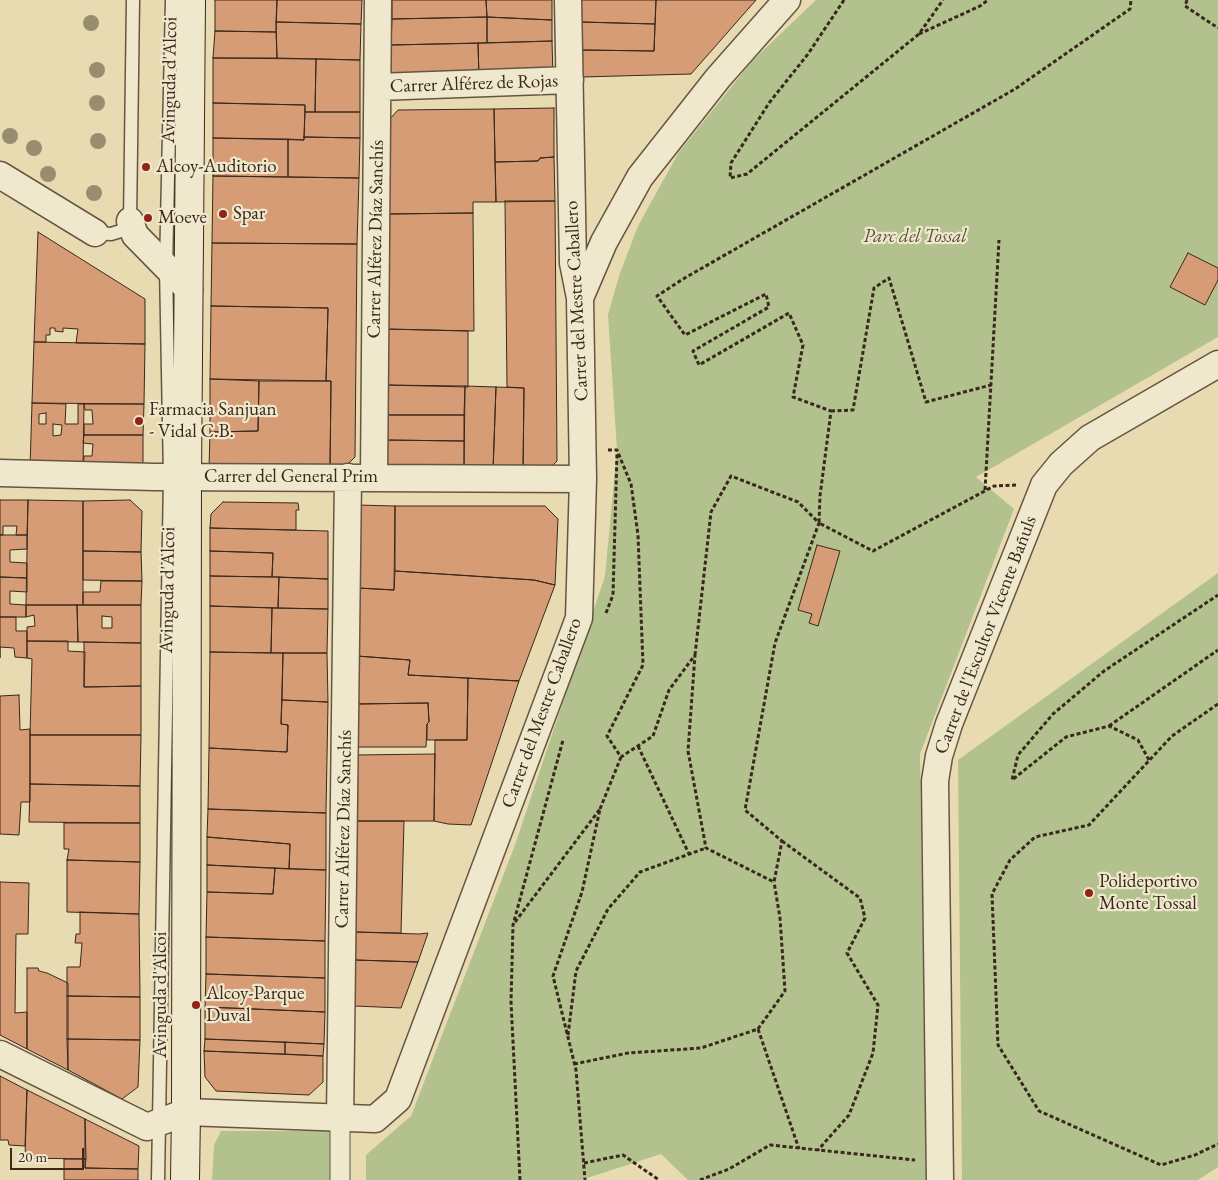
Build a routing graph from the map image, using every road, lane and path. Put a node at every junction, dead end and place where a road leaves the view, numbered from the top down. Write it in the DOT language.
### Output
graph roads {
  1 [pos="133,0"];
  2 [pos="172,0"];
  3 [pos="191,0"];
  4 [pos="378,0"];
  5 [pos="568,0"];
  6 [pos="786,0"];
  7 [pos="844,0"];
  8 [pos="943,0"];
  9 [pos="988,0"];
  10 [pos="1130,0"];
  11 [pos="1187,0"];
  12 [pos="1218,28"];
  13 [pos="919,34"];
  14 [pos="570,80"];
  15 [pos="378,87"];
  16 [pos="0,175"];
  17 [pos="130,221"];
  18 [pos="95,232"];
  19 [pos="1000,240"];
  20 [pos="166,267"];
  21 [pos="189,290"];
  22 [pos="580,298"];
  23 [pos="1218,364"];
  24 [pos="991,385"];
  25 [pos="831,411"];
  26 [pos="582,451"];
  27 [pos="0,473"];
  28 [pos="178,477"];
  29 [pos="348,477"];
  30 [pos="374,477"];
  31 [pos="583,479"];
  32 [pos="1044,485"];
  33 [pos="985,490"];
  34 [pos="819,523"];
  35 [pos="1218,595"];
  36 [pos="1218,650"];
  37 [pos="695,655"];
  38 [pos="1218,704"];
  39 [pos="1109,726"];
  40 [pos="638,746"];
  41 [pos="621,757"];
  42 [pos="1149,760"];
  43 [pos="600,809"];
  44 [pos="782,841"];
  45 [pos="706,848"];
  46 [pos="688,854"];
  47 [pos="774,882"];
  48 [pos="758,1029"];
  49 [pos="568,1037"];
  50 [pos="0,1054"];
  51 [pos="574,1064"];
  52 [pos="186,1112"];
  53 [pos="340,1118"];
  54 [pos="160,1123"];
  55 [pos="1218,1144"];
  56 [pos="799,1148"];
  57 [pos="818,1150"];
  58 [pos="584,1163"];
  59 [pos="940,1171"];
  60 [pos="158,1180"];
  61 [pos="185,1180"];
  62 [pos="340,1180"];
  63 [pos="520,1180"];
  64 [pos="585,1180"];
  65 [pos="659,1180"];
  66 [pos="700,1180"];
  1 -- 17 [label="lane"];
  2 -- 20 [label="lane, Avinguda d'Alcoi"];
  3 -- 21 [label="main road, Avinguda d'Alcoi"];
  4 -- 15 [label="street, Carrer Alférez Díaz Sanchís"];
  5 -- 14 [label="street, Carrer del Mestre Caballero"];
  6 -- 22 [label="street"];
  7 -- 13 [label="path"];
  8 -- 13 [label="path"];
  9 -- 13 [label="path"];
  10 -- 25 [label="path"];
  11 -- 12 [label="path"];
  14 -- 15 [label="street, Carrer Alférez de Rojas"];
  14 -- 22 [label="street, Carrer del Mestre Caballero"];
  15 -- 30 [label="street, Carrer Alférez Díaz Sanchís"];
  16 -- 18 [label="street"];
  17 -- 18 [label="lane"];
  17 -- 20 [label="street"];
  19 -- 24 [label="path"];
  20 -- 21 [label="street"];
  20 -- 28 [label="lane, Avinguda d'Alcoi"];
  21 -- 28 [label="main road, Avinguda d'Alcoi"];
  22 -- 26 [label="street, Carrer del Mestre Caballero"];
  23 -- 32 [label="street, Carrer de l'Escultor Vicente Bañuls"];
  24 -- 25 [label="path"];
  24 -- 33 [label="path"];
  25 -- 34 [label="path"];
  26 -- 31 [label="street, Carrer del Mestre Caballero"];
  26 -- 41 [label="path"];
  27 -- 28 [label="street, Carrer del General Prim"];
  28 -- 29 [label="street, Carrer del General Prim"];
  28 -- 52 [label="main road, Avinguda d'Alcoi"];
  28 -- 54 [label="lane, Avinguda d'Alcoi"];
  29 -- 30 [label="street, Carrer del General Prim"];
  29 -- 53 [label="street, Carrer Alférez Díaz Sanchís"];
  30 -- 31 [label="street, Carrer del General Prim"];
  31 -- 53 [label="street, Carrer del Mestre Caballero"];
  32 -- 33 [label="path"];
  32 -- 59 [label="street, Carrer de l'Escultor Vicente Bañuls"];
  33 -- 34 [label="path"];
  34 -- 37 [label="path"];
  34 -- 44 [label="path"];
  35 -- 39 [label="path"];
  36 -- 39 [label="path"];
  37 -- 40 [label="path"];
  37 -- 45 [label="path"];
  38 -- 42 [label="path"];
  39 -- 42 [label="path"];
  40 -- 41 [label="path"];
  40 -- 46 [label="path"];
  41 -- 43 [label="path"];
  42 -- 55 [label="path"];
  43 -- 49 [label="path"];
  43 -- 63 [label="path"];
  44 -- 47 [label="path"];
  44 -- 57 [label="path"];
  45 -- 46 [label="path"];
  45 -- 47 [label="path"];
  46 -- 49 [label="path"];
  47 -- 48 [label="path"];
  48 -- 51 [label="path"];
  48 -- 56 [label="path"];
  49 -- 51 [label="path"];
  50 -- 54 [label="street"];
  51 -- 58 [label="path"];
  52 -- 53 [label="street, Carrer del Mestre Caballero"];
  52 -- 54 [label="street"];
  52 -- 61 [label="main road, Avinguda d'Alcoi"];
  53 -- 62 [label="street, Carrer Alférez Díaz Sanchís"];
  54 -- 60 [label="lane, Avinguda d'Alcoi"];
  56 -- 57 [label="path"];
  56 -- 66 [label="path"];
  57 -- 59 [label="path"];
  58 -- 64 [label="path"];
  58 -- 65 [label="path"];
}
